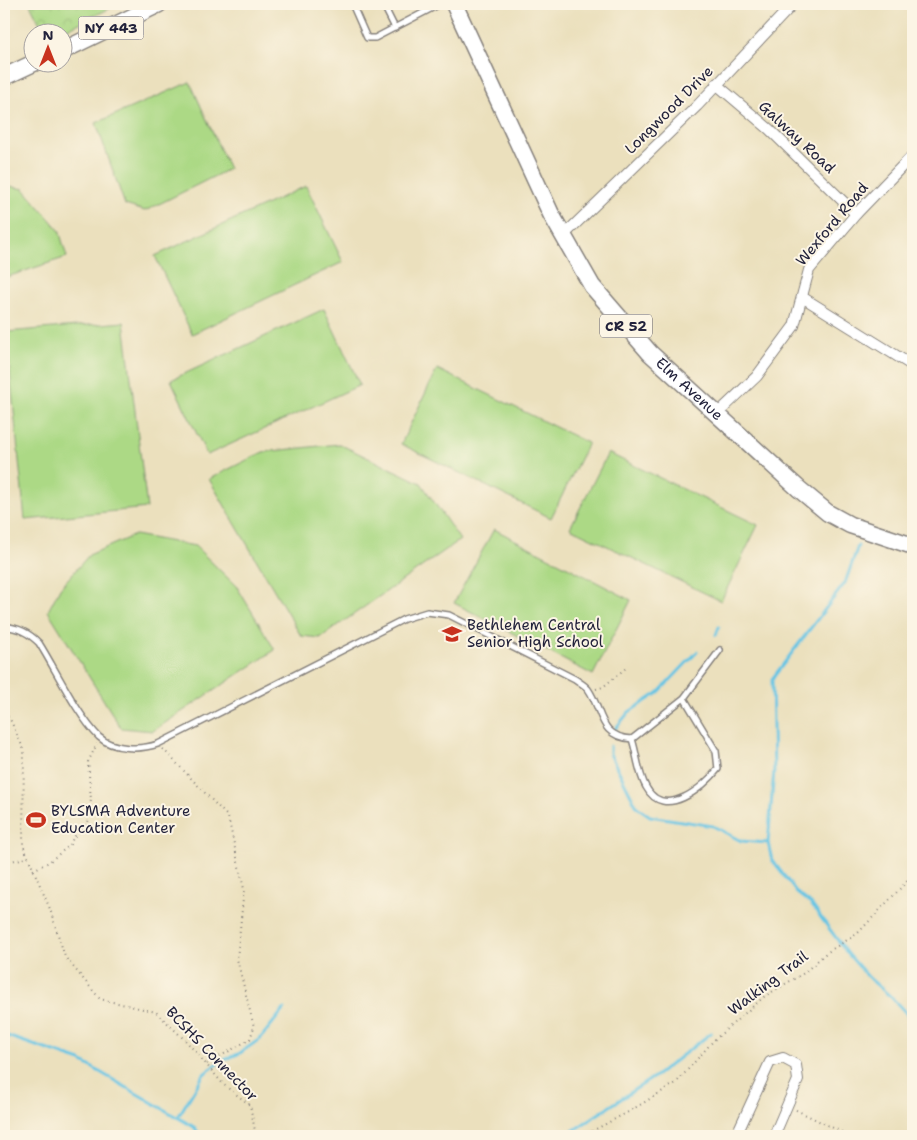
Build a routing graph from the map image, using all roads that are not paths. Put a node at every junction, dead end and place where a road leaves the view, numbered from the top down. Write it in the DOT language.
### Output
graph roads {
  1 [pos="159,4"];
  2 [pos="352,4"];
  3 [pos="383,4"];
  4 [pos="440,4"];
  5 [pos="454,4"];
  6 [pos="793,4"];
  7 [pos="395,28"];
  8 [pos="72,46"];
  9 [pos="22,69"];
  10 [pos="4,77"];
  11 [pos="716,84"];
  12 [pos="913,156"];
  13 [pos="856,214"];
  14 [pos="563,236"];
  15 [pos="802,297"];
  16 [pos="913,366"];
  17 [pos="717,414"];
  18 [pos="913,546"];
  19 [pos="4,626"];
  20 [pos="720,650"];
  21 [pos="684,698"];
  22 [pos="632,738"];
  23 [pos="736,1136"];
  24 [pos="774,1136"];
  1 -- 8 [label="main road, NY 443"];
  2 -- 7 [label="lane"];
  3 -- 7 [label="lane"];
  4 -- 7 [label="lane"];
  5 -- 14 [label="main road, Elm Avenue / CR 52"];
  6 -- 11 [label="street, Longwood Drive"];
  9 -- 10 [label="main road"];
  11 -- 13 [label="street, Galway Road"];
  11 -- 14 [label="street, Longwood Drive"];
  12 -- 13 [label="street, Wexford Road"];
  13 -- 15 [label="street, Wexford Road"];
  14 -- 17 [label="main road, Elm Avenue / CR 52"];
  15 -- 16 [label="street"];
  15 -- 17 [label="street, Wexford Road"];
  17 -- 18 [label="main road, Elm Avenue / CR 52"];
  19 -- 22 [label="lane"];
  20 -- 21 [label="lane"];
  21 -- 22 [label="lane"];
  21 -- 22 [label="lane"];
  23 -- 24 [label="street"];
}
